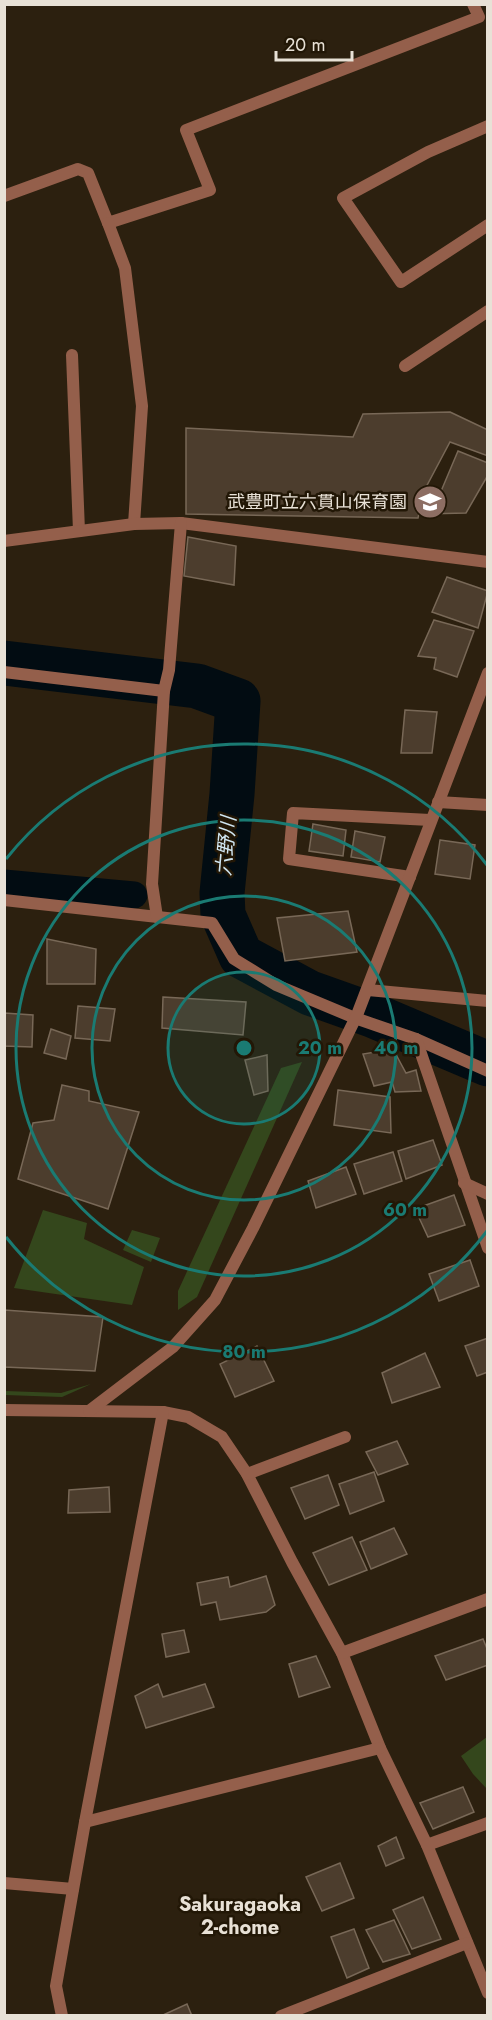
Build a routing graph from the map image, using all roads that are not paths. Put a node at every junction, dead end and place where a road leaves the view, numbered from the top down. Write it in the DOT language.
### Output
graph roads {
  1 [pos="473,4"];
  2 [pos="488,126"];
  3 [pos="4,196"];
  4 [pos="108,223"];
  5 [pos="488,225"];
  6 [pos="488,311"];
  7 [pos="72,355"];
  8 [pos="405,366"];
  9 [pos="181,523"];
  10 [pos="134,524"];
  11 [pos="79,531"];
  12 [pos="4,541"];
  13 [pos="488,562"];
  14 [pos="4,672"];
  15 [pos="488,673"];
  16 [pos="164,690"];
  17 [pos="438,802"];
  18 [pos="488,805"];
  19 [pos="430,820"];
  20 [pos="410,877"];
  21 [pos="4,900"];
  22 [pos="157,917"];
  23 [pos="365,995"];
  24 [pos="488,1001"];
  25 [pos="356,1016"];
  26 [pos="416,1040"];
  27 [pos="488,1071"];
  28 [pos="464,1182"];
  29 [pos="488,1194"];
  30 [pos="488,1248"];
  31 [pos="4,1410"];
  32 [pos="89,1411"];
  33 [pos="163,1412"];
  34 [pos="345,1437"];
  35 [pos="247,1474"];
  36 [pos="488,1599"];
  37 [pos="342,1653"];
  38 [pos="380,1748"];
  39 [pos="85,1822"];
  40 [pos="488,1823"];
  41 [pos="427,1845"];
  42 [pos="4,1883"];
  43 [pos="73,1889"];
  44 [pos="467,1943"];
  45 [pos="488,1993"];
  46 [pos="62,2016"];
  47 [pos="281,2016"];
  1 -- 4 [label="street"];
  2 -- 5 [label="street"];
  3 -- 4 [label="street"];
  4 -- 10 [label="street"];
  6 -- 8 [label="street"];
  7 -- 11 [label="street"];
  9 -- 10 [label="street"];
  9 -- 13 [label="street"];
  9 -- 16 [label="street"];
  10 -- 11 [label="street"];
  11 -- 12 [label="street"];
  14 -- 16 [label="street"];
  15 -- 17 [label="street"];
  16 -- 22 [label="street"];
  17 -- 18 [label="street"];
  17 -- 19 [label="street"];
  19 -- 20 [label="street"];
  19 -- 20 [label="street"];
  20 -- 23 [label="street"];
  21 -- 22 [label="street"];
  22 -- 25 [label="street"];
  23 -- 24 [label="street"];
  23 -- 25 [label="street"];
  25 -- 26 [label="street"];
  25 -- 32 [label="street"];
  26 -- 27 [label="street"];
  26 -- 28 [label="street"];
  28 -- 29 [label="street"];
  28 -- 30 [label="street"];
  31 -- 32 [label="street"];
  32 -- 33 [label="street"];
  33 -- 35 [label="street"];
  33 -- 39 [label="street"];
  34 -- 35 [label="street"];
  35 -- 37 [label="street"];
  36 -- 37 [label="street"];
  37 -- 38 [label="street"];
  38 -- 39 [label="street"];
  38 -- 41 [label="street"];
  39 -- 43 [label="street"];
  40 -- 41 [label="street"];
  41 -- 44 [label="street"];
  42 -- 43 [label="street"];
  43 -- 46 [label="street"];
  44 -- 45 [label="street"];
  44 -- 47 [label="street"];
}
